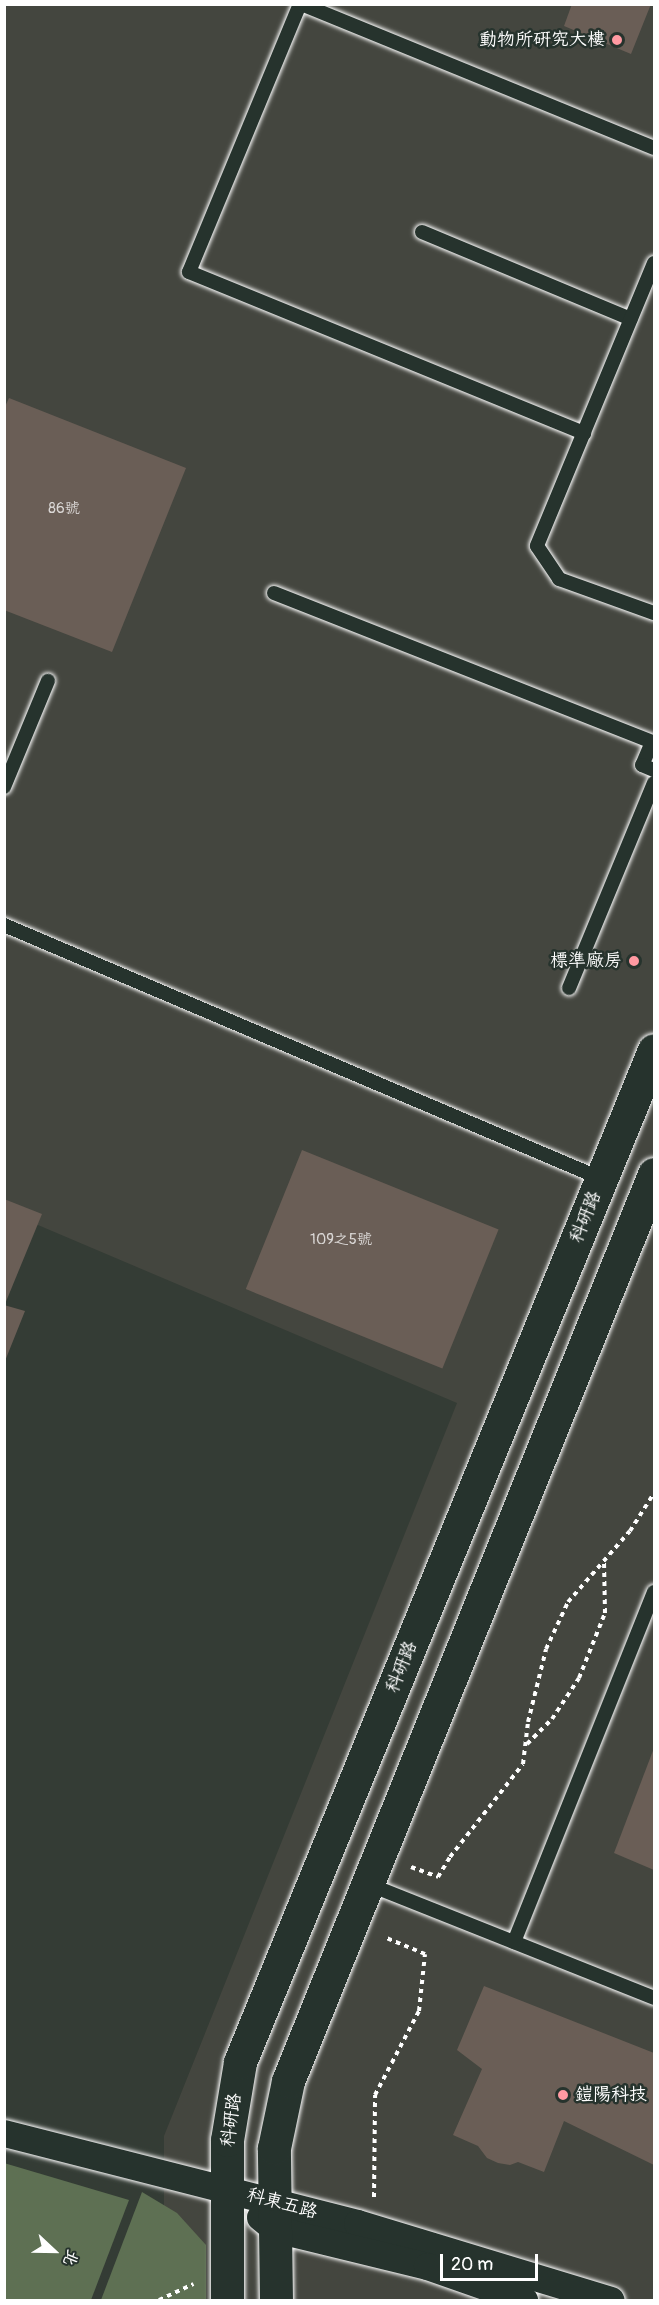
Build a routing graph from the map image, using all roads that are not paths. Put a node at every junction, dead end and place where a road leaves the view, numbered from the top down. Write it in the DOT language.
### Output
graph roads {
  1 [pos="300,4"];
  2 [pos="654,148"];
  3 [pos="422,232"];
  4 [pos="654,263"];
  5 [pos="631,319"];
  6 [pos="584,433"];
  7 [pos="274,593"];
  8 [pos="654,613"];
  9 [pos="48,681"];
  10 [pos="654,770"];
  11 [pos="654,783"];
  12 [pos="4,788"];
  13 [pos="4,925"];
  14 [pos="569,988"];
  15 [pos="654,1050"];
  16 [pos="654,1174"];
  17 [pos="602,1179"];
  18 [pos="654,1592"];
  19 [pos="368,1884"];
  20 [pos="514,1942"];
  21 [pos="654,1998"];
  22 [pos="4,2133"];
  23 [pos="227,2189"];
  24 [pos="275,2216"];
  25 [pos="227,2301"];
  26 [pos="276,2301"];
  27 [pos="524,2301"];
  28 [pos="611,2301"];
  1 -- 2 [label="lane"];
  1 -- 6 [label="lane"];
  3 -- 5 [label="lane"];
  4 -- 5 [label="lane"];
  5 -- 6 [label="lane"];
  6 -- 8 [label="lane"];
  7 -- 10 [label="lane"];
  9 -- 12 [label="lane"];
  11 -- 14 [label="lane"];
  13 -- 17 [label="lane"];
  15 -- 17 [label="street, 科研路"];
  16 -- 19 [label="street"];
  17 -- 23 [label="street, 科研路"];
  18 -- 20 [label="lane"];
  19 -- 20 [label="lane"];
  19 -- 24 [label="street"];
  20 -- 21 [label="lane"];
  22 -- 23 [label="street"];
  23 -- 24 [label="street, 科東五路"];
  23 -- 25 [label="street, 科研路"];
  24 -- 26 [label="street"];
  24 -- 27 [label="street, 科東五路"];
  24 -- 28 [label="street, 科東五路"];
}
